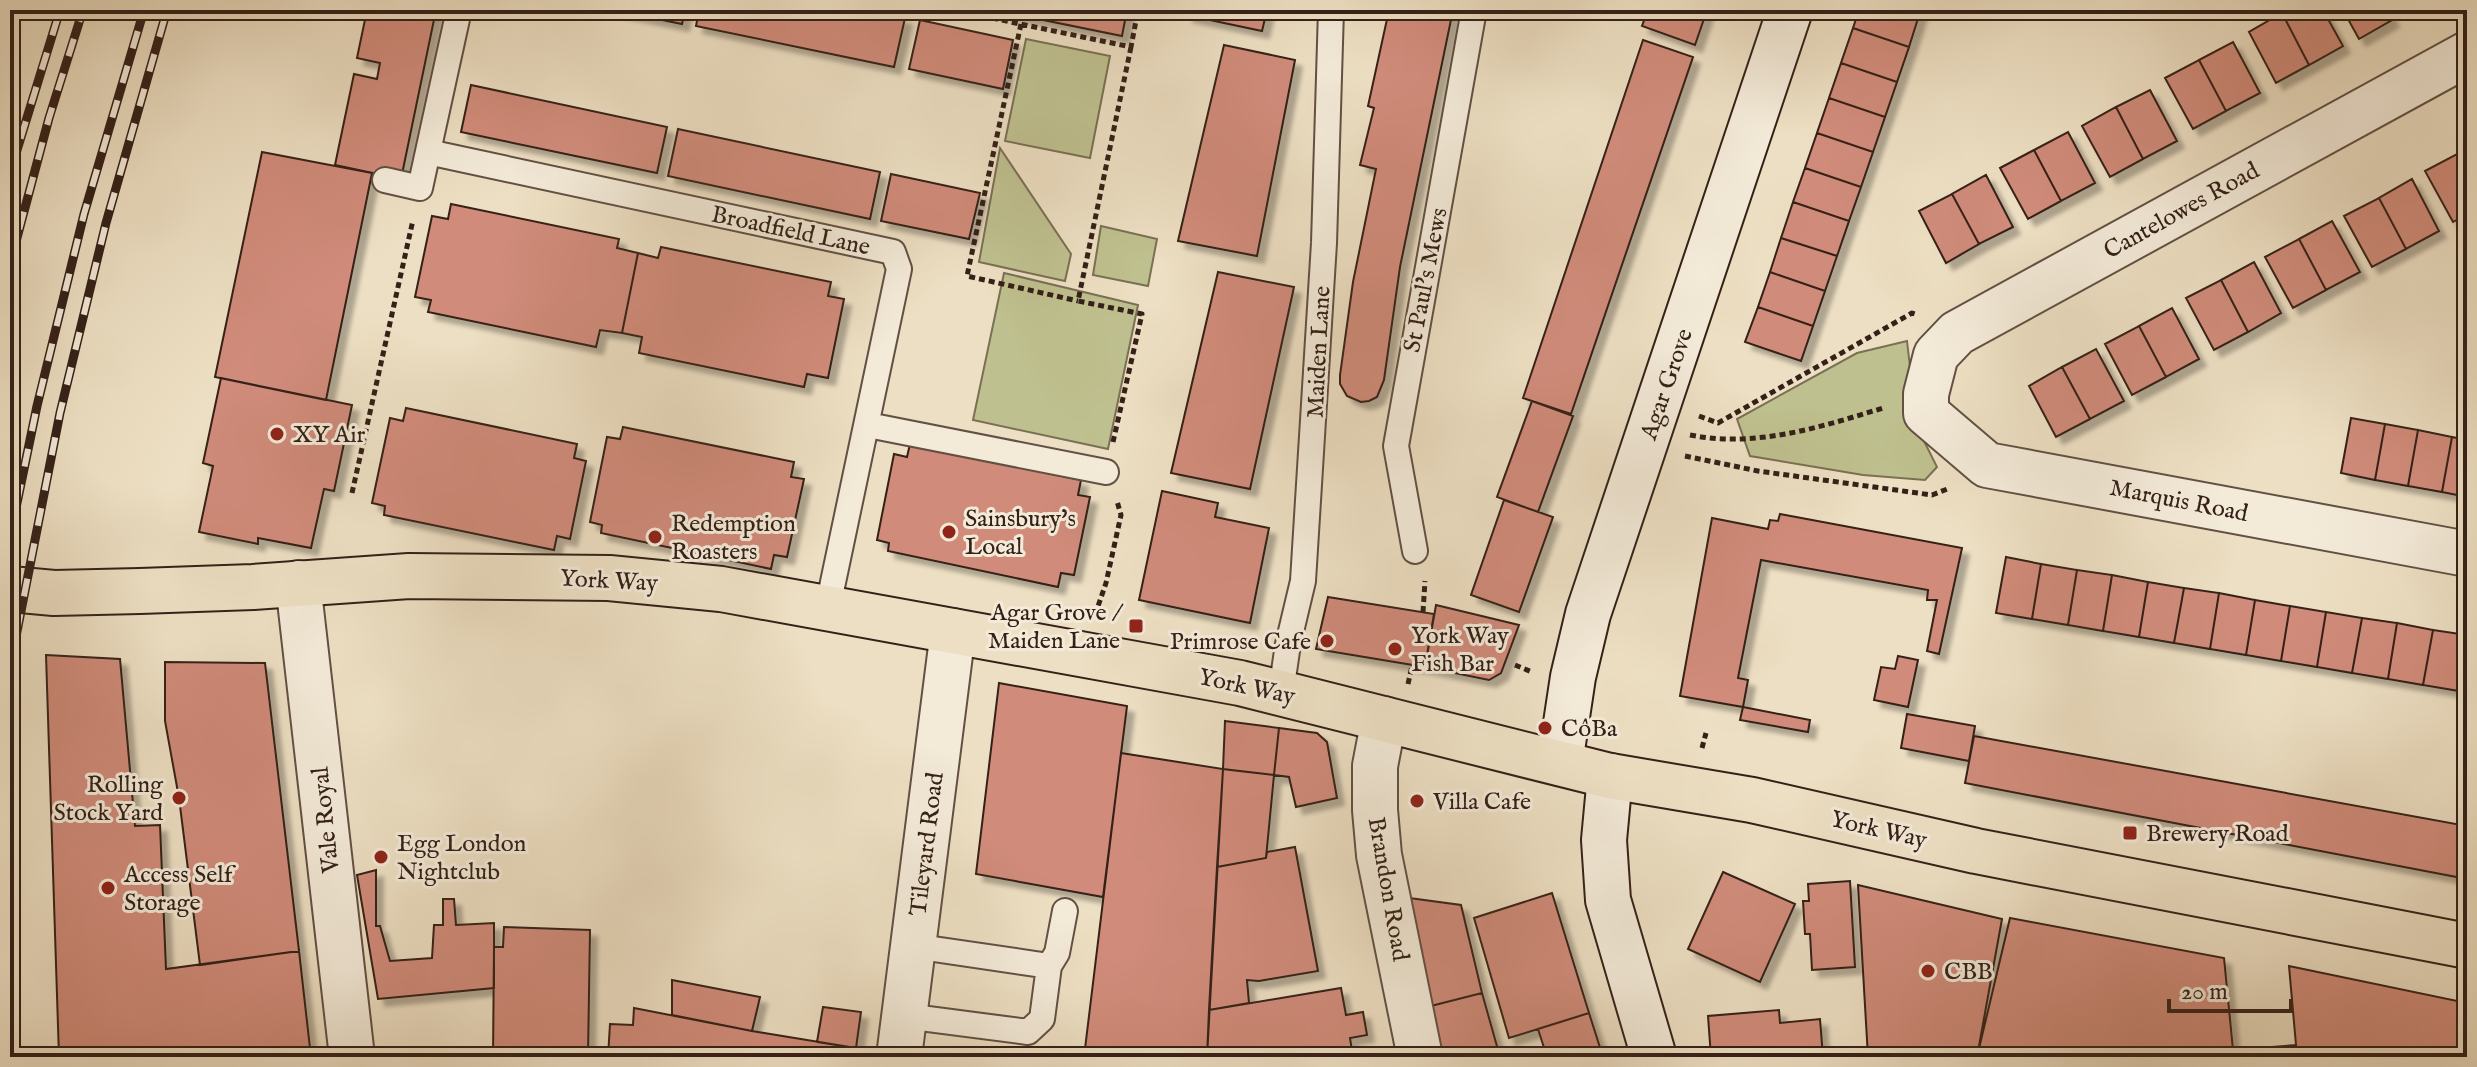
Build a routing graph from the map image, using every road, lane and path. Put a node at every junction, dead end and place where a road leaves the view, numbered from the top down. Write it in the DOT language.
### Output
graph roads {
  1 [pos="459,10"];
  2 [pos="953,10"];
  3 [pos="1138,10"];
  4 [pos="1331,10"];
  5 [pos="1474,10"];
  6 [pos="1790,10"];
  7 [pos="1021,24"];
  8 [pos="1131,47"];
  9 [pos="2467,54"];
  10 [pos="428,152"];
  11 [pos="385,180"];
  12 [pos="420,188"];
  13 [pos="1078,301"];
  14 [pos="1957,333"];
  15 [pos="1926,394"];
  16 [pos="1698,416"];
  17 [pos="868,425"];
  18 [pos="1683,433"];
  19 [pos="1684,456"];
  20 [pos="2003,468"];
  21 [pos="1106,472"];
  22 [pos="352,493"];
  23 [pos="1415,551"];
  24 [pos="2467,554"];
  25 [pos="298,583"];
  26 [pos="10,589"];
  27 [pos="828,606"];
  28 [pos="1093,620"];
  29 [pos="953,631"];
  30 [pos="1515,665"];
  31 [pos="1537,674"];
  32 [pos="1281,692"];
  33 [pos="1384,719"];
  34 [pos="1706,733"];
  35 [pos="1702,748"];
  36 [pos="1560,763"];
  37 [pos="1610,776"];
  38 [pos="1065,911"];
  39 [pos="913,946"];
  40 [pos="2467,946"];
  41 [pos="1049,966"];
  42 [pos="902,1036"];
  43 [pos="352,1057"];
  44 [pos="1420,1057"];
  45 [pos="1654,1057"];
  1 -- 10 [label="lane"];
  2 -- 7 [label="path"];
  3 -- 8 [label="path"];
  4 -- 32 [label="lane, Maiden Lane"];
  5 -- 23 [label="lane, St Paul's Mews"];
  6 -- 36 [label="street, Agar Grove"];
  7 -- 8 [label="path"];
  7 -- 13 [label="path"];
  8 -- 13 [label="path"];
  9 -- 14 [label="street, Cantelowes Road"];
  10 -- 12 [label="lane"];
  10 -- 17 [label="lane, Broadfield Lane"];
  11 -- 12 [label="lane"];
  12 -- 22 [label="path"];
  13 -- 21 [label="path"];
  14 -- 15 [label="street, Cantelowes Road"];
  14 -- 16 [label="path"];
  15 -- 18 [label="path"];
  15 -- 20 [label="street, Marquis Road"];
  17 -- 21 [label="lane"];
  17 -- 27 [label="lane, Broadfield Lane"];
  19 -- 20 [label="path"];
  20 -- 24 [label="street, Marquis Road"];
  21 -- 28 [label="path"];
  25 -- 26 [label="main road, York Way"];
  25 -- 27 [label="main road, York Way"];
  25 -- 43 [label="street, Vale Royal"];
  27 -- 29 [label="main road, York Way"];
  29 -- 32 [label="main road, York Way"];
  29 -- 39 [label="street, Tileyard Road"];
  30 -- 31 [label="path"];
  32 -- 33 [label="main road, York Way"];
  33 -- 36 [label="main road, York Way"];
  33 -- 44 [label="street, Brandon Road"];
  34 -- 35 [label="path"];
  36 -- 37 [label="main road, York Way"];
  37 -- 40 [label="main road, York Way"];
  37 -- 45 [label="street"];
  38 -- 41 [label="lane"];
  39 -- 41 [label="lane"];
  39 -- 42 [label="street, Tileyard Road"];
  41 -- 42 [label="lane"];
}
